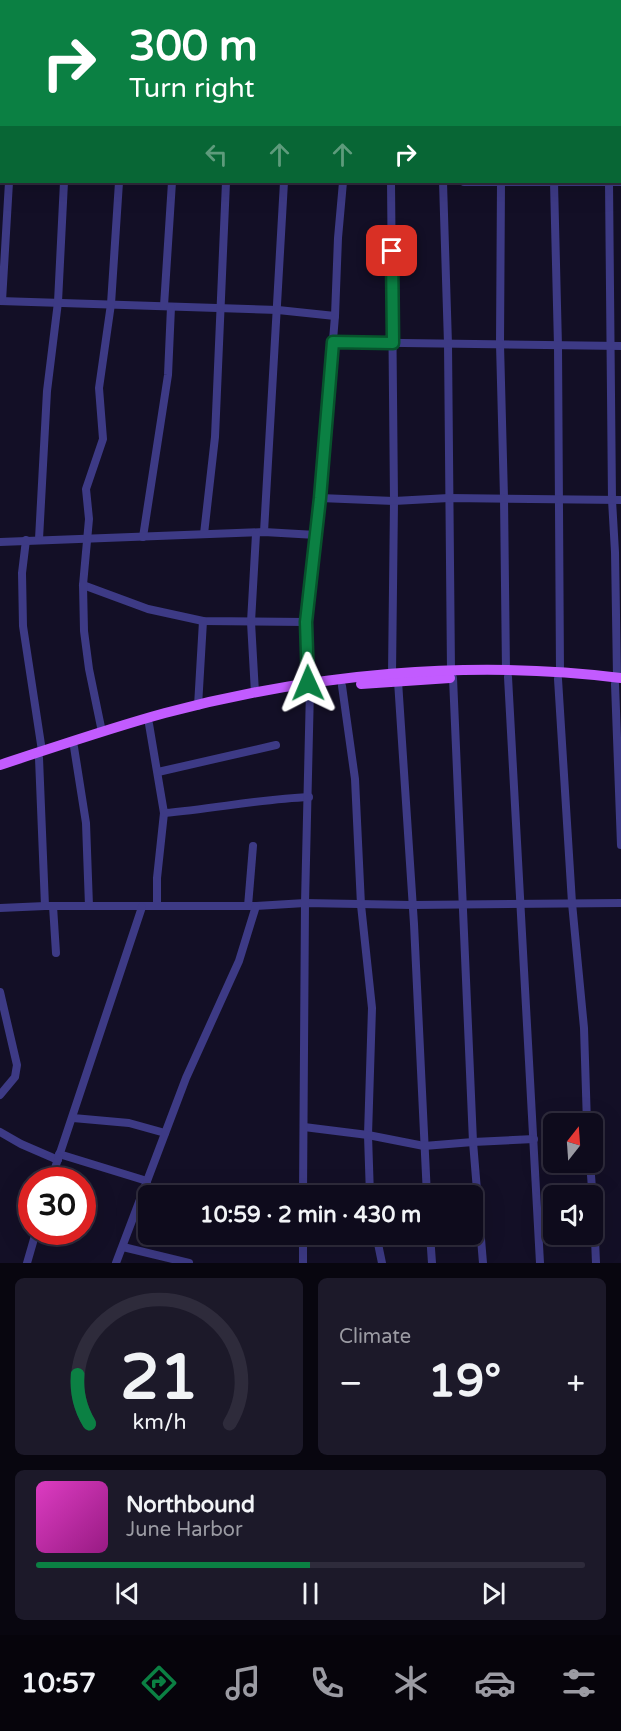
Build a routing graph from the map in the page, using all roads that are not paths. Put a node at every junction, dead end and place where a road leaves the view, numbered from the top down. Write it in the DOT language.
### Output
graph roads {
  1 [pos="9,183"];
  2 [pos="64,183"];
  3 [pos="118,183"];
  4 [pos="172,183"];
  5 [pos="226,183"];
  6 [pos="285,183"];
  7 [pos="343,183"];
  8 [pos="392,183"];
  9 [pos="443,183"];
  10 [pos="501,183"];
  11 [pos="554,183"];
  12 [pos="609,183"];
  13 [pos="1,301"];
  14 [pos="58,302"];
  15 [pos="111,304"];
  16 [pos="168,306"];
  17 [pos="220,308"];
  18 [pos="278,310"];
  19 [pos="335,315"];
  20 [pos="333,342"];
  21 [pos="393,343"];
  22 [pos="448,344"];
  23 [pos="500,344"];
  24 [pos="558,346"];
  25 [pos="610,346"];
  26 [pos="621,346"];
  27 [pos="320,498"];
  28 [pos="449,498"];
  29 [pos="504,498"];
  30 [pos="559,498"];
  31 [pos="616,500"];
  32 [pos="394,501"];
  33 [pos="260,533"];
  34 [pos="204,534"];
  35 [pos="316,535"];
  36 [pos="87,537"];
  37 [pos="143,537"];
  38 [pos="39,539"];
  39 [pos="26,540"];
  40 [pos="0,542"];
  41 [pos="83,585"];
  42 [pos="202,621"];
  43 [pos="251,622"];
  44 [pos="306,622"];
  45 [pos="507,674"];
  46 [pos="452,675"];
  47 [pos="559,676"];
  48 [pos="395,678"];
  49 [pos="619,681"];
  50 [pos="309,686"];
  51 [pos="342,686"];
  52 [pos="255,693"];
  53 [pos="198,706"];
  54 [pos="149,724"];
  55 [pos="102,732"];
  56 [pos="276,745"];
  57 [pos="74,747"];
  58 [pos="41,755"];
  59 [pos="0,765"];
  60 [pos="0,771"];
  61 [pos="158,772"];
  62 [pos="309,798"];
  63 [pos="164,813"];
  64 [pos="621,845"];
  65 [pos="253,846"];
  66 [pos="305,903"];
  67 [pos="520,903"];
  68 [pos="572,903"];
  69 [pos="621,903"];
  70 [pos="361,904"];
  71 [pos="463,904"];
  72 [pos="412,905"];
  73 [pos="49,906"];
  74 [pos="88,906"];
  75 [pos="157,906"];
  76 [pos="252,906"];
  77 [pos="142,907"];
  78 [pos="0,908"];
  79 [pos="56,953"];
  80 [pos="0,992"];
  81 [pos="0,1095"];
  82 [pos="587,1113"];
  83 [pos="73,1118"];
  84 [pos="304,1127"];
  85 [pos="0,1132"];
  86 [pos="165,1133"];
  87 [pos="368,1135"];
  88 [pos="534,1139"];
  89 [pos="473,1142"];
  90 [pos="424,1146"];
  91 [pos="58,1157"];
  92 [pos="55,1167"];
  93 [pos="591,1173"];
  94 [pos="147,1181"];
  95 [pos="303,1185"];
  96 [pos="370,1185"];
  97 [pos="426,1185"];
  98 [pos="32,1245"];
  99 [pos="303,1245"];
  100 [pos="378,1245"];
  101 [pos="431,1245"];
  102 [pos="123,1247"];
  103 [pos="163,1259"];
  104 [pos="27,1263"];
  105 [pos="116,1263"];
  106 [pos="189,1263"];
  107 [pos="303,1263"];
  108 [pos="382,1263"];
  109 [pos="432,1263"];
  110 [pos="483,1263"];
  111 [pos="540,1263"];
  112 [pos="596,1263"];
  1 -- 13 [label="street"];
  2 -- 14 [label="street"];
  3 -- 15 [label="street"];
  4 -- 16 [label="street"];
  5 -- 17 [label="street"];
  6 -- 18 [label="street"];
  7 -- 19 [label="street"];
  8 -- 21 [label="street"];
  9 -- 22 [label="street"];
  10 -- 23 [label="street"];
  11 -- 24 [label="street"];
  12 -- 25 [label="street"];
  13 -- 14 [label="street"];
  14 -- 15 [label="street"];
  14 -- 38 [label="street"];
  15 -- 16 [label="street"];
  15 -- 36 [label="street"];
  16 -- 17 [label="street"];
  16 -- 37 [label="street"];
  17 -- 18 [label="street"];
  17 -- 34 [label="street"];
  18 -- 19 [label="street"];
  18 -- 33 [label="street"];
  19 -- 20 [label="street"];
  20 -- 21 [label="street"];
  20 -- 27 [label="street"];
  21 -- 22 [label="street"];
  21 -- 32 [label="street"];
  22 -- 23 [label="street"];
  22 -- 28 [label="street"];
  23 -- 24 [label="street"];
  23 -- 29 [label="street"];
  24 -- 25 [label="street"];
  24 -- 30 [label="street"];
  25 -- 26 [label="street"];
  25 -- 31 [label="street"];
  27 -- 32 [label="street"];
  27 -- 35 [label="street"];
  28 -- 29 [label="street"];
  28 -- 32 [label="street"];
  28 -- 46 [label="street"];
  29 -- 30 [label="street"];
  29 -- 45 [label="street"];
  30 -- 31 [label="street"];
  30 -- 47 [label="street"];
  31 -- 49 [label="street"];
  32 -- 48 [label="street"];
  33 -- 34 [label="street"];
  33 -- 35 [label="street"];
  33 -- 43 [label="street"];
  34 -- 37 [label="street"];
  35 -- 44 [label="street"];
  36 -- 37 [label="street"];
  36 -- 38 [label="street"];
  36 -- 41 [label="street"];
  38 -- 39 [label="street"];
  39 -- 40 [label="street"];
  39 -- 58 [label="street"];
  41 -- 42 [label="street"];
  41 -- 55 [label="street"];
  42 -- 43 [label="street"];
  42 -- 53 [label="street"];
  43 -- 44 [label="street"];
  43 -- 52 [label="street"];
  44 -- 50 [label="street"];
  45 -- 46 [label="main road"];
  45 -- 47 [label="main road"];
  45 -- 67 [label="street"];
  46 -- 48 [label="main road"];
  46 -- 71 [label="street"];
  47 -- 49 [label="main road"];
  47 -- 68 [label="street"];
  48 -- 50 [label="main road"];
  48 -- 51 [label="main road"];
  48 -- 72 [label="street"];
  49 -- 64 [label="street"];
  50 -- 51 [label="main road"];
  50 -- 52 [label="main road"];
  50 -- 54 [label="main road"];
  50 -- 62 [label="street"];
  51 -- 70 [label="street"];
  52 -- 53 [label="main road"];
  53 -- 55 [label="main road"];
  54 -- 57 [label="main road"];
  54 -- 61 [label="street"];
  55 -- 58 [label="main road"];
  56 -- 61 [label="street"];
  57 -- 58 [label="main road"];
  57 -- 74 [label="street"];
  58 -- 59 [label="main road"];
  58 -- 60 [label="main road"];
  58 -- 73 [label="street"];
  61 -- 63 [label="street"];
  62 -- 63 [label="street"];
  62 -- 66 [label="street"];
  63 -- 75 [label="street"];
  65 -- 76 [label="street"];
  66 -- 70 [label="street"];
  66 -- 76 [label="street"];
  66 -- 84 [label="street"];
  67 -- 68 [label="street"];
  67 -- 71 [label="street"];
  67 -- 88 [label="street"];
  68 -- 69 [label="street"];
  68 -- 82 [label="street"];
  70 -- 72 [label="street"];
  70 -- 87 [label="street"];
  71 -- 72 [label="street"];
  71 -- 89 [label="street"];
  72 -- 90 [label="street"];
  73 -- 74 [label="street"];
  73 -- 78 [label="street"];
  73 -- 79 [label="street"];
  74 -- 77 [label="street"];
  75 -- 76 [label="street"];
  75 -- 77 [label="street"];
  76 -- 86 [label="street"];
  77 -- 83 [label="street"];
  80 -- 81 [label="street"];
  83 -- 86 [label="street"];
  83 -- 91 [label="street"];
  84 -- 87 [label="street"];
  84 -- 95 [label="street"];
  85 -- 91 [label="street"];
  86 -- 94 [label="street"];
  87 -- 90 [label="street"];
  87 -- 96 [label="street"];
  88 -- 89 [label="street"];
  88 -- 111 [label="street"];
  89 -- 90 [label="street"];
  89 -- 110 [label="street"];
  90 -- 97 [label="street"];
  91 -- 92 [label="street"];
  91 -- 94 [label="street"];
  93 -- 112 [label="street"];
  94 -- 102 [label="street"];
  98 -- 104 [label="street"];
  99 -- 107 [label="street"];
  100 -- 108 [label="street"];
  101 -- 109 [label="street"];
  102 -- 103 [label="street"];
  102 -- 105 [label="street"];
  103 -- 106 [label="street"];
}
